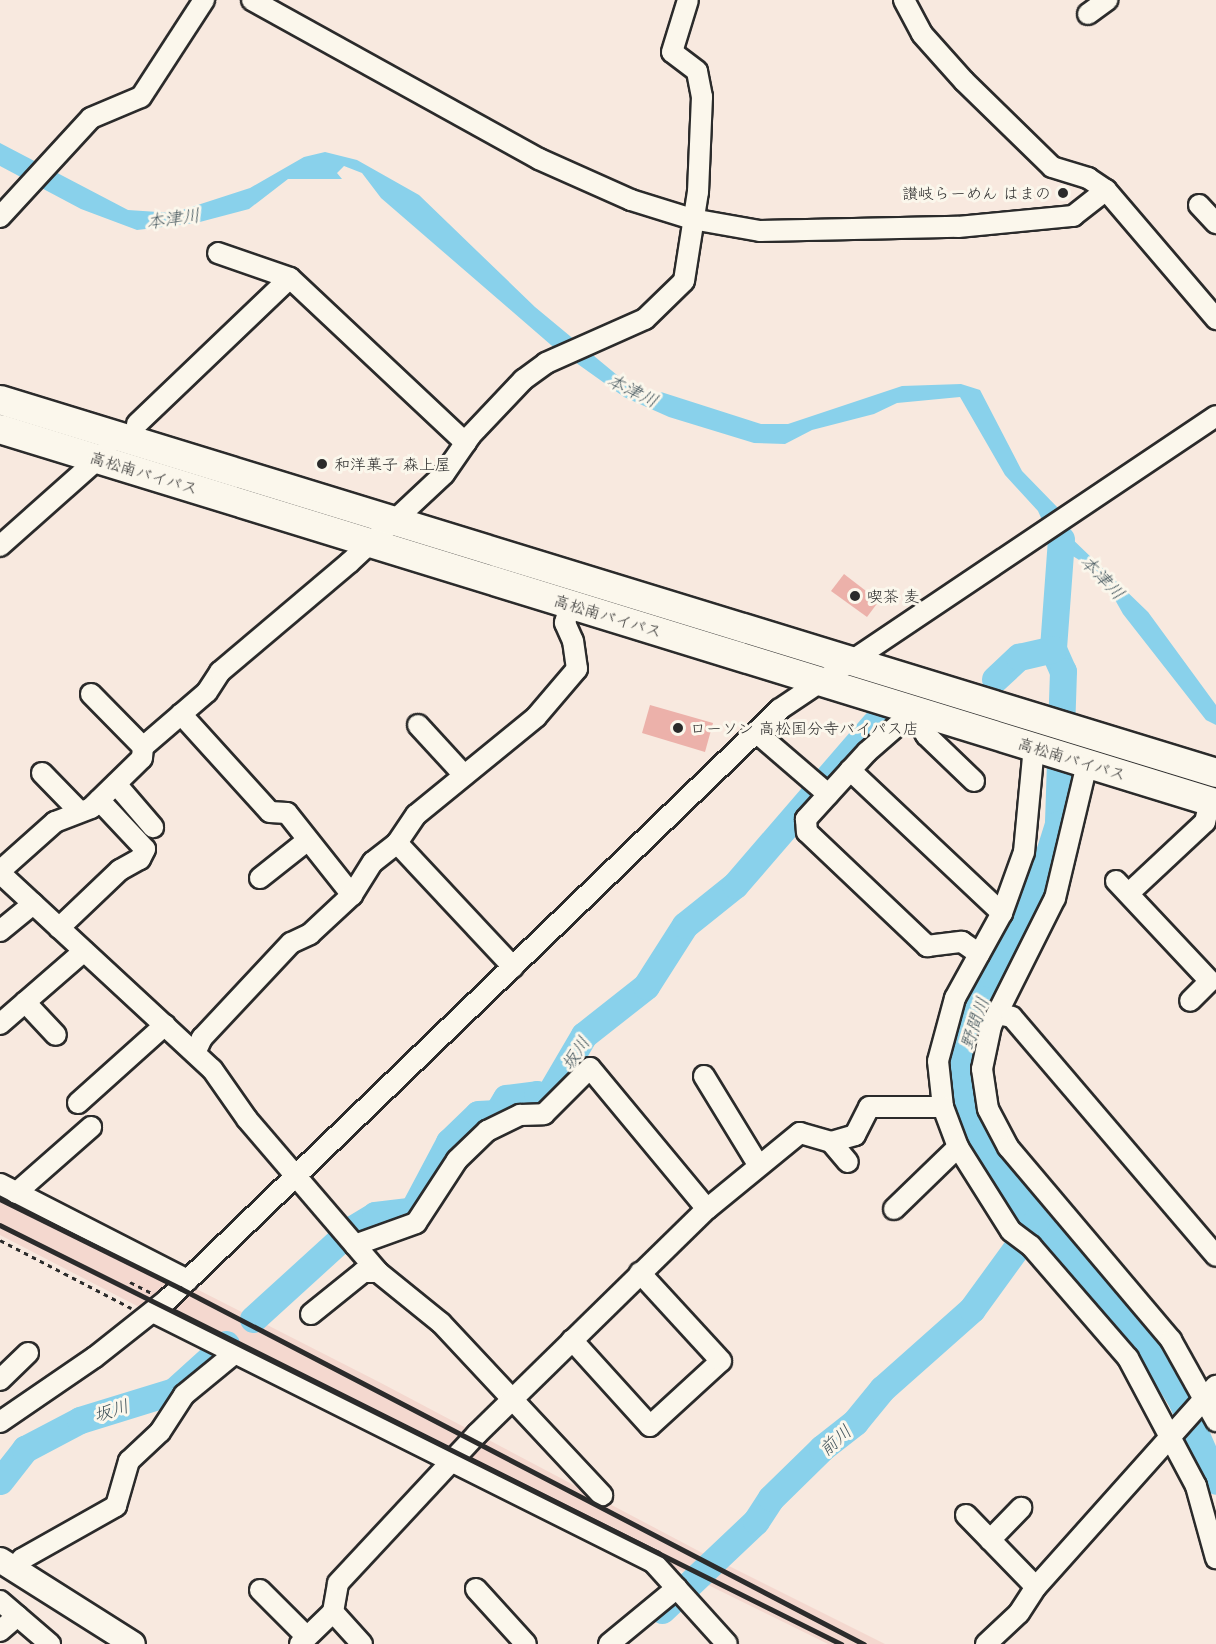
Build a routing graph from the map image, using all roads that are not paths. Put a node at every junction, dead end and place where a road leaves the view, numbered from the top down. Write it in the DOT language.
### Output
graph roads {
  1 [pos="204,0"];
  2 [pos="252,0"];
  3 [pos="688,0"];
  4 [pos="904,0"];
  5 [pos="1107,0"];
  6 [pos="1088,14"];
  7 [pos="1106,190"];
  8 [pos="1199,205"];
  9 [pos="0,217"];
  10 [pos="692,219"];
  11 [pos="1216,223"];
  12 [pos="218,254"];
  13 [pos="290,278"];
  14 [pos="1216,319"];
  15 [pos="0,400"];
  16 [pos="1216,416"];
  17 [pos="0,429"];
  18 [pos="129,431"];
  19 [pos="466,443"];
  20 [pos="99,459"];
  21 [pos="392,521"];
  22 [pos="369,542"];
  23 [pos="0,546"];
  24 [pos="570,604"];
  25 [pos="851,660"];
  26 [pos="817,681"];
  27 [pos="91,694"];
  28 [pos="914,711"];
  29 [pos="181,714"];
  30 [pos="418,725"];
  31 [pos="757,733"];
  32 [pos="143,747"];
  33 [pos="1034,747"];
  34 [pos="1082,762"];
  35 [pos="850,770"];
  36 [pos="42,773"];
  37 [pos="1216,773"];
  38 [pos="464,775"];
  39 [pos="974,781"];
  40 [pos="116,784"];
  41 [pos="821,789"];
  42 [pos="99,800"];
  43 [pos="1213,802"];
  44 [pos="80,812"];
  45 [pos="153,827"];
  46 [pos="308,840"];
  47 [pos="397,843"];
  48 [pos="2,877"];
  49 [pos="260,878"];
  50 [pos="352,895"];
  51 [pos="33,904"];
  52 [pos="1002,913"];
  53 [pos="59,928"];
  54 [pos="0,931"];
  55 [pos="84,951"];
  56 [pos="979,954"];
  57 [pos="513,967"];
  58 [pos="1190,1001"];
  59 [pos="25,1002"];
  60 [pos="997,1014"];
  61 [pos="0,1024"];
  62 [pos="165,1025"];
  63 [pos="56,1035"];
  64 [pos="195,1053"];
  65 [pos="704,1076"];
  66 [pos="78,1103"];
  67 [pos="943,1107"];
  68 [pos="91,1127"];
  69 [pos="831,1142"];
  70 [pos="958,1147"];
  71 [pos="848,1162"];
  72 [pos="759,1166"];
  73 [pos="297,1179"];
  74 [pos="8,1188"];
  75 [pos="707,1209"];
  76 [pos="894,1209"];
  77 [pos="349,1239"];
  78 [pos="1216,1256"];
  79 [pos="378,1272"];
  80 [pos="640,1273"];
  81 [pos="188,1280"];
  82 [pos="156,1310"];
  83 [pos="311,1314"];
  84 [pos="572,1340"];
  85 [pos="28,1353"];
  86 [pos="234,1354"];
  87 [pos="0,1380"];
  88 [pos="1207,1395"];
  89 [pos="512,1397"];
  90 [pos="3,1415"];
  91 [pos="1216,1421"];
  92 [pos="1174,1432"];
  93 [pos="452,1462"];
  94 [pos="602,1495"];
  95 [pos="1021,1508"];
  96 [pos="966,1515"];
  97 [pos="990,1540"];
  98 [pos="1216,1558"];
  99 [pos="8,1565"];
  100 [pos="1036,1587"];
  101 [pos="476,1588"];
  102 [pos="677,1588"];
  103 [pos="260,1590"];
  104 [pos="0,1601"];
  105 [pos="333,1612"];
  106 [pos="17,1616"];
  107 [pos="0,1631"];
  108 [pos="304,1641"];
  109 [pos="50,1644"];
  110 [pos="133,1644"];
  111 [pos="362,1644"];
  112 [pos="526,1644"];
  113 [pos="609,1644"];
  114 [pos="727,1644"];
  115 [pos="986,1644"];
  1 -- 9 [label="street"];
  2 -- 10 [label="street"];
  3 -- 10 [label="street"];
  4 -- 7 [label="street"];
  5 -- 6 [label="street"];
  7 -- 10 [label="street"];
  7 -- 14 [label="street"];
  8 -- 11 [label="street"];
  10 -- 19 [label="street"];
  12 -- 13 [label="street"];
  13 -- 18 [label="street"];
  13 -- 19 [label="street"];
  15 -- 18 [label="highway, 高松南バイパス"];
  16 -- 25 [label="street"];
  17 -- 20 [label="highway, 高松南バイパス"];
  18 -- 20 [label="street"];
  18 -- 21 [label="highway, 高松南バイパス"];
  19 -- 21 [label="street"];
  20 -- 22 [label="highway, 高松南バイパス"];
  20 -- 23 [label="street"];
  21 -- 22 [label="street"];
  21 -- 25 [label="highway, 高松南バイパス"];
  22 -- 24 [label="highway, 高松南バイパス"];
  22 -- 29 [label="street"];
  24 -- 26 [label="highway, 高松南バイパス"];
  24 -- 38 [label="street"];
  25 -- 26 [label="street"];
  25 -- 37 [label="highway, 高松南バイパス"];
  26 -- 28 [label="highway, 高松南バイパス"];
  26 -- 31 [label="street"];
  27 -- 32 [label="street"];
  28 -- 33 [label="highway, 高松南バイパス"];
  28 -- 35 [label="street"];
  28 -- 39 [label="street"];
  29 -- 32 [label="street"];
  29 -- 46 [label="street"];
  30 -- 38 [label="street"];
  31 -- 41 [label="street"];
  31 -- 57 [label="street"];
  32 -- 40 [label="street"];
  33 -- 34 [label="highway, 高松南バイパス"];
  33 -- 52 [label="street"];
  34 -- 43 [label="highway, 高松南バイパス"];
  34 -- 60 [label="street"];
  35 -- 41 [label="street"];
  35 -- 52 [label="street"];
  36 -- 44 [label="street"];
  38 -- 47 [label="street"];
  40 -- 42 [label="street"];
  40 -- 45 [label="street"];
  41 -- 56 [label="street"];
  42 -- 44 [label="street"];
  42 -- 53 [label="street"];
  43 -- 58 [label="street"];
  44 -- 48 [label="street"];
  46 -- 49 [label="street"];
  46 -- 50 [label="street"];
  47 -- 50 [label="street"];
  47 -- 57 [label="street"];
  48 -- 51 [label="street"];
  50 -- 64 [label="street"];
  51 -- 53 [label="street"];
  51 -- 54 [label="street"];
  52 -- 56 [label="street"];
  53 -- 55 [label="street"];
  55 -- 59 [label="street"];
  55 -- 62 [label="street"];
  56 -- 67 [label="street"];
  57 -- 73 [label="street"];
  59 -- 61 [label="street"];
  59 -- 63 [label="street"];
  60 -- 78 [label="street"];
  60 -- 88 [label="street"];
  62 -- 64 [label="street"];
  62 -- 66 [label="street"];
  64 -- 73 [label="street"];
  65 -- 72 [label="street"];
  67 -- 69 [label="street"];
  67 -- 70 [label="street"];
  68 -- 74 [label="street"];
  69 -- 71 [label="street"];
  69 -- 72 [label="street"];
  70 -- 76 [label="street"];
  70 -- 92 [label="street"];
  72 -- 75 [label="street"];
  73 -- 77 [label="street"];
  73 -- 81 [label="street"];
  74 -- 81 [label="street"];
  75 -- 77 [label="street"];
  75 -- 80 [label="street"];
  77 -- 79 [label="street"];
  79 -- 83 [label="street"];
  79 -- 89 [label="street"];
  80 -- 84 [label="street"];
  80 -- 84 [label="street"];
  81 -- 82 [label="street"];
  82 -- 86 [label="street"];
  82 -- 90 [label="street"];
  84 -- 89 [label="street"];
  85 -- 87 [label="street"];
  86 -- 93 [label="street"];
  86 -- 99 [label="street"];
  88 -- 91 [label="street"];
  88 -- 92 [label="street"];
  89 -- 93 [label="street"];
  89 -- 94 [label="street"];
  92 -- 98 [label="street"];
  92 -- 100 [label="street"];
  93 -- 102 [label="street"];
  93 -- 105 [label="street"];
  95 -- 97 [label="street"];
  96 -- 97 [label="street"];
  97 -- 100 [label="street"];
  99 -- 110 [label="main road"];
  100 -- 115 [label="street"];
  101 -- 112 [label="street"];
  102 -- 113 [label="street"];
  102 -- 114 [label="street"];
  103 -- 108 [label="street"];
  104 -- 106 [label="street"];
  105 -- 108 [label="street"];
  105 -- 111 [label="street"];
  106 -- 107 [label="street"];
  106 -- 109 [label="street"];
}
